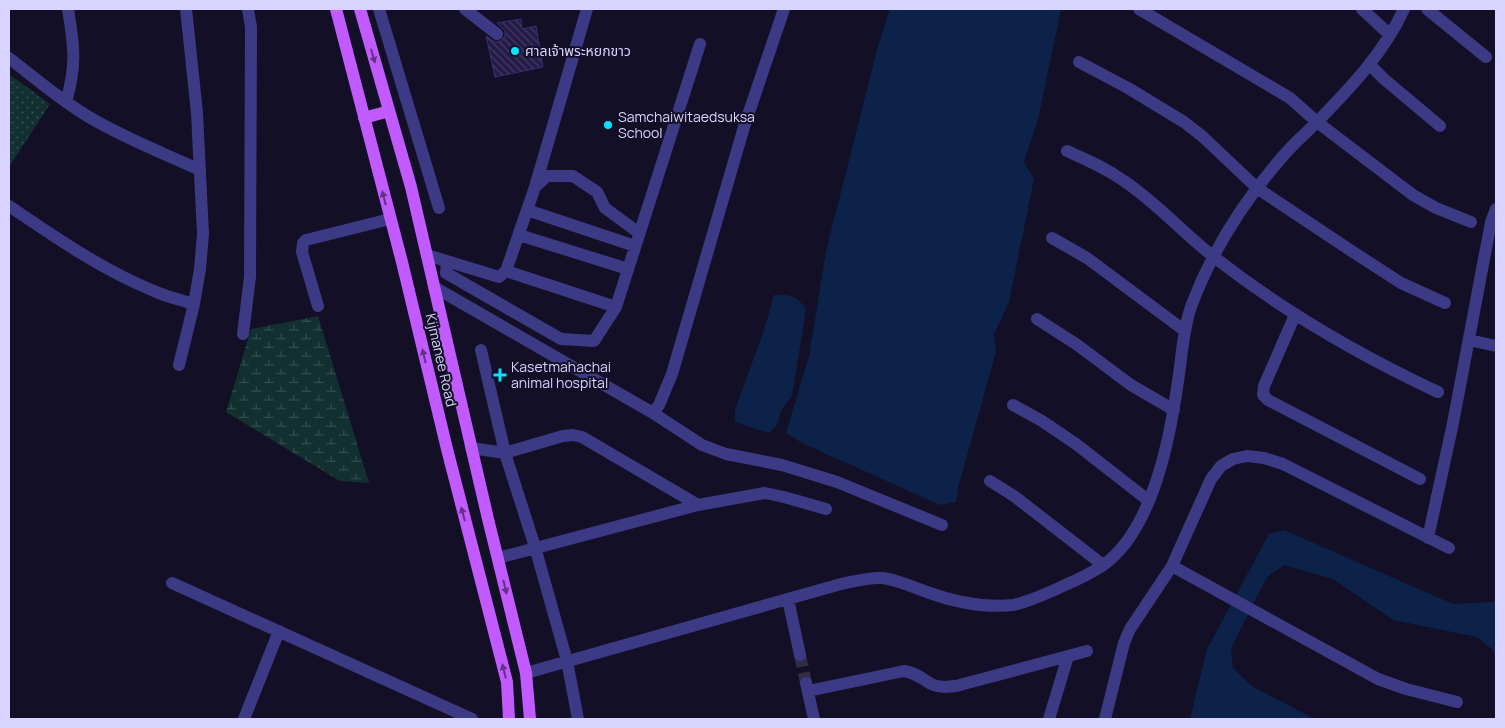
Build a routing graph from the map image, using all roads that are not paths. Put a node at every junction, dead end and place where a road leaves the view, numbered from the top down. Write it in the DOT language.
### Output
graph roads {
  1 [pos="68,9"];
  2 [pos="186,9"];
  3 [pos="248,9"];
  4 [pos="336,9"];
  5 [pos="360,9"];
  6 [pos="379,9"];
  7 [pos="465,9"];
  8 [pos="586,9"];
  9 [pos="784,9"];
  10 [pos="1139,9"];
  11 [pos="1362,9"];
  12 [pos="1404,9"];
  13 [pos="1427,9"];
  14 [pos="497,34"];
  15 [pos="1390,35"];
  16 [pos="700,44"];
  17 [pos="1486,57"];
  18 [pos="9,58"];
  19 [pos="1079,62"];
  20 [pos="1370,65"];
  21 [pos="66,102"];
  22 [pos="389,111"];
  23 [pos="364,118"];
  24 [pos="1317,122"];
  25 [pos="1440,126"];
  26 [pos="1067,151"];
  27 [pos="200,170"];
  28 [pos="535,187"];
  29 [pos="1257,188"];
  30 [pos="9,206"];
  31 [pos="439,208"];
  32 [pos="1496,209"];
  33 [pos="527,210"];
  34 [pos="390,219"];
  35 [pos="1471,222"];
  36 [pos="639,233"];
  37 [pos="519,235"];
  38 [pos="1052,238"];
  39 [pos="635,246"];
  40 [pos="1214,257"];
  41 [pos="428,262"];
  42 [pos="446,268"];
  43 [pos="628,269"];
  44 [pos="506,271"];
  45 [pos="434,287"];
  46 [pos="1445,303"];
  47 [pos="194,304"];
  48 [pos="318,306"];
  49 [pos="616,306"];
  50 [pos="1296,315"];
  51 [pos="1037,319"];
  52 [pos="1186,331"];
  53 [pos="243,334"];
  54 [pos="1469,340"];
  55 [pos="1496,346"];
  56 [pos="481,350"];
  57 [pos="179,365"];
  58 [pos="1438,392"];
  59 [pos="1013,405"];
  60 [pos="1174,410"];
  61 [pos="653,414"];
  62 [pos="471,448"];
  63 [pos="505,453"];
  64 [pos="1420,479"];
  65 [pos="990,481"];
  66 [pos="1149,501"];
  67 [pos="698,504"];
  68 [pos="826,509"];
  69 [pos="942,525"];
  70 [pos="1428,538"];
  71 [pos="535,547"];
  72 [pos="1449,548"];
  73 [pos="498,558"];
  74 [pos="1103,565"];
  75 [pos="1172,566"];
  76 [pos="172,583"];
  77 [pos="788,599"];
  78 [pos="279,631"];
  79 [pos="1088,651"];
  80 [pos="800,655"];
  81 [pos="1068,656"];
  82 [pos="567,661"];
  83 [pos="526,674"];
  84 [pos="1457,702"];
  85 [pos="244,719"];
  86 [pos="472,719"];
  87 [pos="504,719"];
  88 [pos="509,719"];
  89 [pos="530,719"];
  90 [pos="578,719"];
  91 [pos="814,719"];
  92 [pos="1049,719"];
  93 [pos="1105,719"];
  1 -- 21 [label="street"];
  2 -- 27 [label="street"];
  3 -- 53 [label="street"];
  4 -- 23 [label="main road, Kijmanee Road"];
  5 -- 22 [label="main road, Kijmanee Road, one-way"];
  6 -- 31 [label="street"];
  7 -- 14 [label="street"];
  8 -- 28 [label="street"];
  9 -- 61 [label="street"];
  10 -- 24 [label="street"];
  11 -- 15 [label="street"];
  12 -- 15 [label="street"];
  13 -- 17 [label="street"];
  15 -- 20 [label="street"];
  16 -- 36 [label="street"];
  18 -- 21 [label="street"];
  19 -- 29 [label="street"];
  20 -- 24 [label="street"];
  20 -- 25 [label="street"];
  21 -- 27 [label="street"];
  22 -- 23 [label="main road"];
  22 -- 41 [label="main road, Kijmanee Road"];
  34 -- 23 [label="main road, Kijmanee Road, one-way"];
  24 -- 29 [label="street"];
  24 -- 35 [label="street"];
  26 -- 40 [label="street"];
  27 -- 47 [label="street"];
  28 -- 33 [label="street"];
  28 -- 36 [label="street"];
  29 -- 40 [label="street"];
  29 -- 46 [label="street"];
  30 -- 47 [label="street"];
  32 -- 54 [label="street"];
  33 -- 37 [label="street"];
  33 -- 39 [label="street"];
  34 -- 48 [label="street"];
  88 -- 34 [label="main road, Kijmanee Road, one-way"];
  36 -- 39 [label="street"];
  37 -- 43 [label="street"];
  37 -- 44 [label="street"];
  38 -- 52 [label="street"];
  39 -- 43 [label="street"];
  40 -- 50 [label="street"];
  40 -- 52 [label="street"];
  41 -- 42 [label="street"];
  41 -- 45 [label="main road, Kijmanee Road"];
  42 -- 44 [label="street"];
  42 -- 49 [label="street"];
  43 -- 49 [label="street"];
  44 -- 49 [label="street"];
  45 -- 61 [label="street"];
  45 -- 62 [label="main road, Kijmanee Road"];
  47 -- 57 [label="street"];
  50 -- 58 [label="street"];
  50 -- 64 [label="street"];
  51 -- 60 [label="street"];
  52 -- 60 [label="street"];
  54 -- 55 [label="street"];
  54 -- 70 [label="street"];
  56 -- 63 [label="street"];
  59 -- 66 [label="street"];
  60 -- 66 [label="street"];
  61 -- 69 [label="street"];
  62 -- 63 [label="street"];
  62 -- 73 [label="main road, Kijmanee Road"];
  63 -- 67 [label="street"];
  63 -- 71 [label="street"];
  65 -- 74 [label="street"];
  66 -- 74 [label="street"];
  67 -- 68 [label="street"];
  67 -- 71 [label="street"];
  70 -- 72 [label="street"];
  70 -- 75 [label="street"];
  71 -- 73 [label="street"];
  71 -- 82 [label="street"];
  73 -- 83 [label="main road, Kijmanee Road, one-way"];
  74 -- 77 [label="street"];
  75 -- 84 [label="street"];
  75 -- 93 [label="street"];
  76 -- 78 [label="street"];
  77 -- 80 [label="street"];
  77 -- 82 [label="street"];
  78 -- 85 [label="street"];
  78 -- 86 [label="street"];
  79 -- 81 [label="street"];
  81 -- 91 [label="street"];
  81 -- 92 [label="street"];
  82 -- 83 [label="street"];
  82 -- 90 [label="street"];
  83 -- 89 [label="main road, Kijmanee Road"];
  87 -- 88 [label="street"];
}
